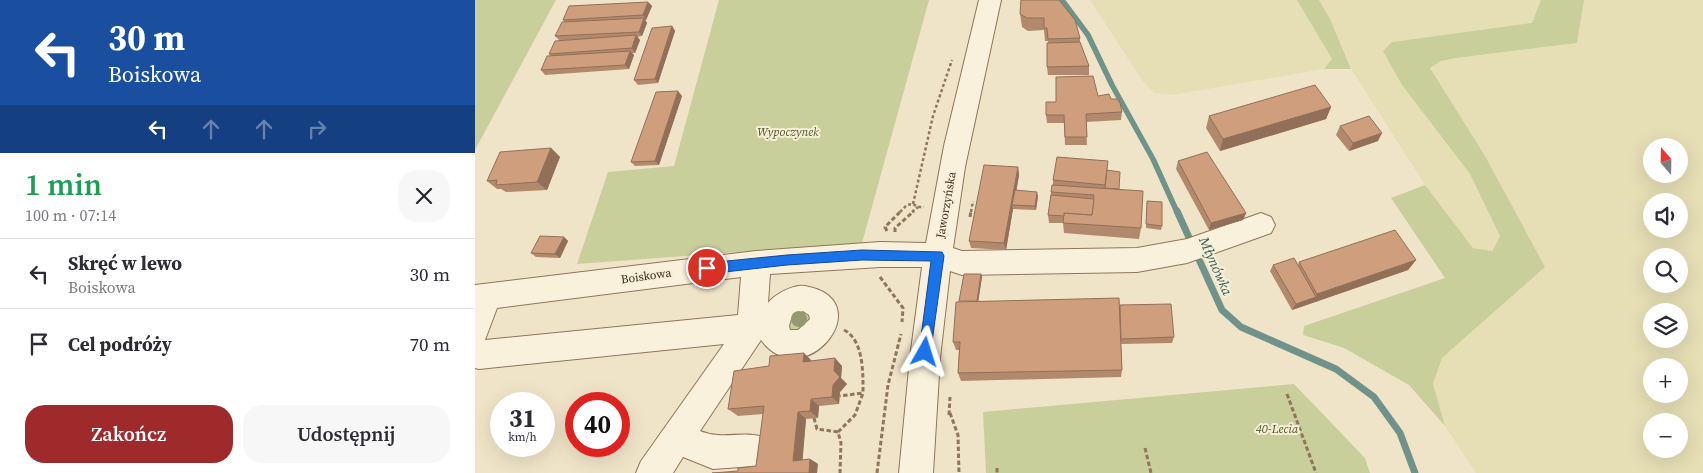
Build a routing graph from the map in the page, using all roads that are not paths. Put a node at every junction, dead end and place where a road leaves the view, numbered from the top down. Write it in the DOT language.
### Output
graph roads {
  1 [pos="989,0"];
  2 [pos="1261,225"];
  3 [pos="938,256"];
  4 [pos="756,263"];
  5 [pos="481,297"];
  6 [pos="763,326"];
  7 [pos="823,327"];
  8 [pos="475,330"];
  9 [pos="475,353"];
  10 [pos="677,438"];
  11 [pos="754,450"];
  12 [pos="653,473"];
  13 [pos="916,473"];
  1 -- 3 [label="street, Jaworzyńska"];
  2 -- 3 [label="street, Boiskowa"];
  3 -- 4 [label="street, Boiskowa"];
  3 -- 13 [label="street, Jaworzyńska"];
  4 -- 5 [label="street, Boiskowa"];
  4 -- 6 [label="street"];
  5 -- 8 [label="street"];
  6 -- 7 [label="street"];
  6 -- 9 [label="street"];
  6 -- 10 [label="street"];
  10 -- 11 [label="street"];
  10 -- 12 [label="street"];
}
